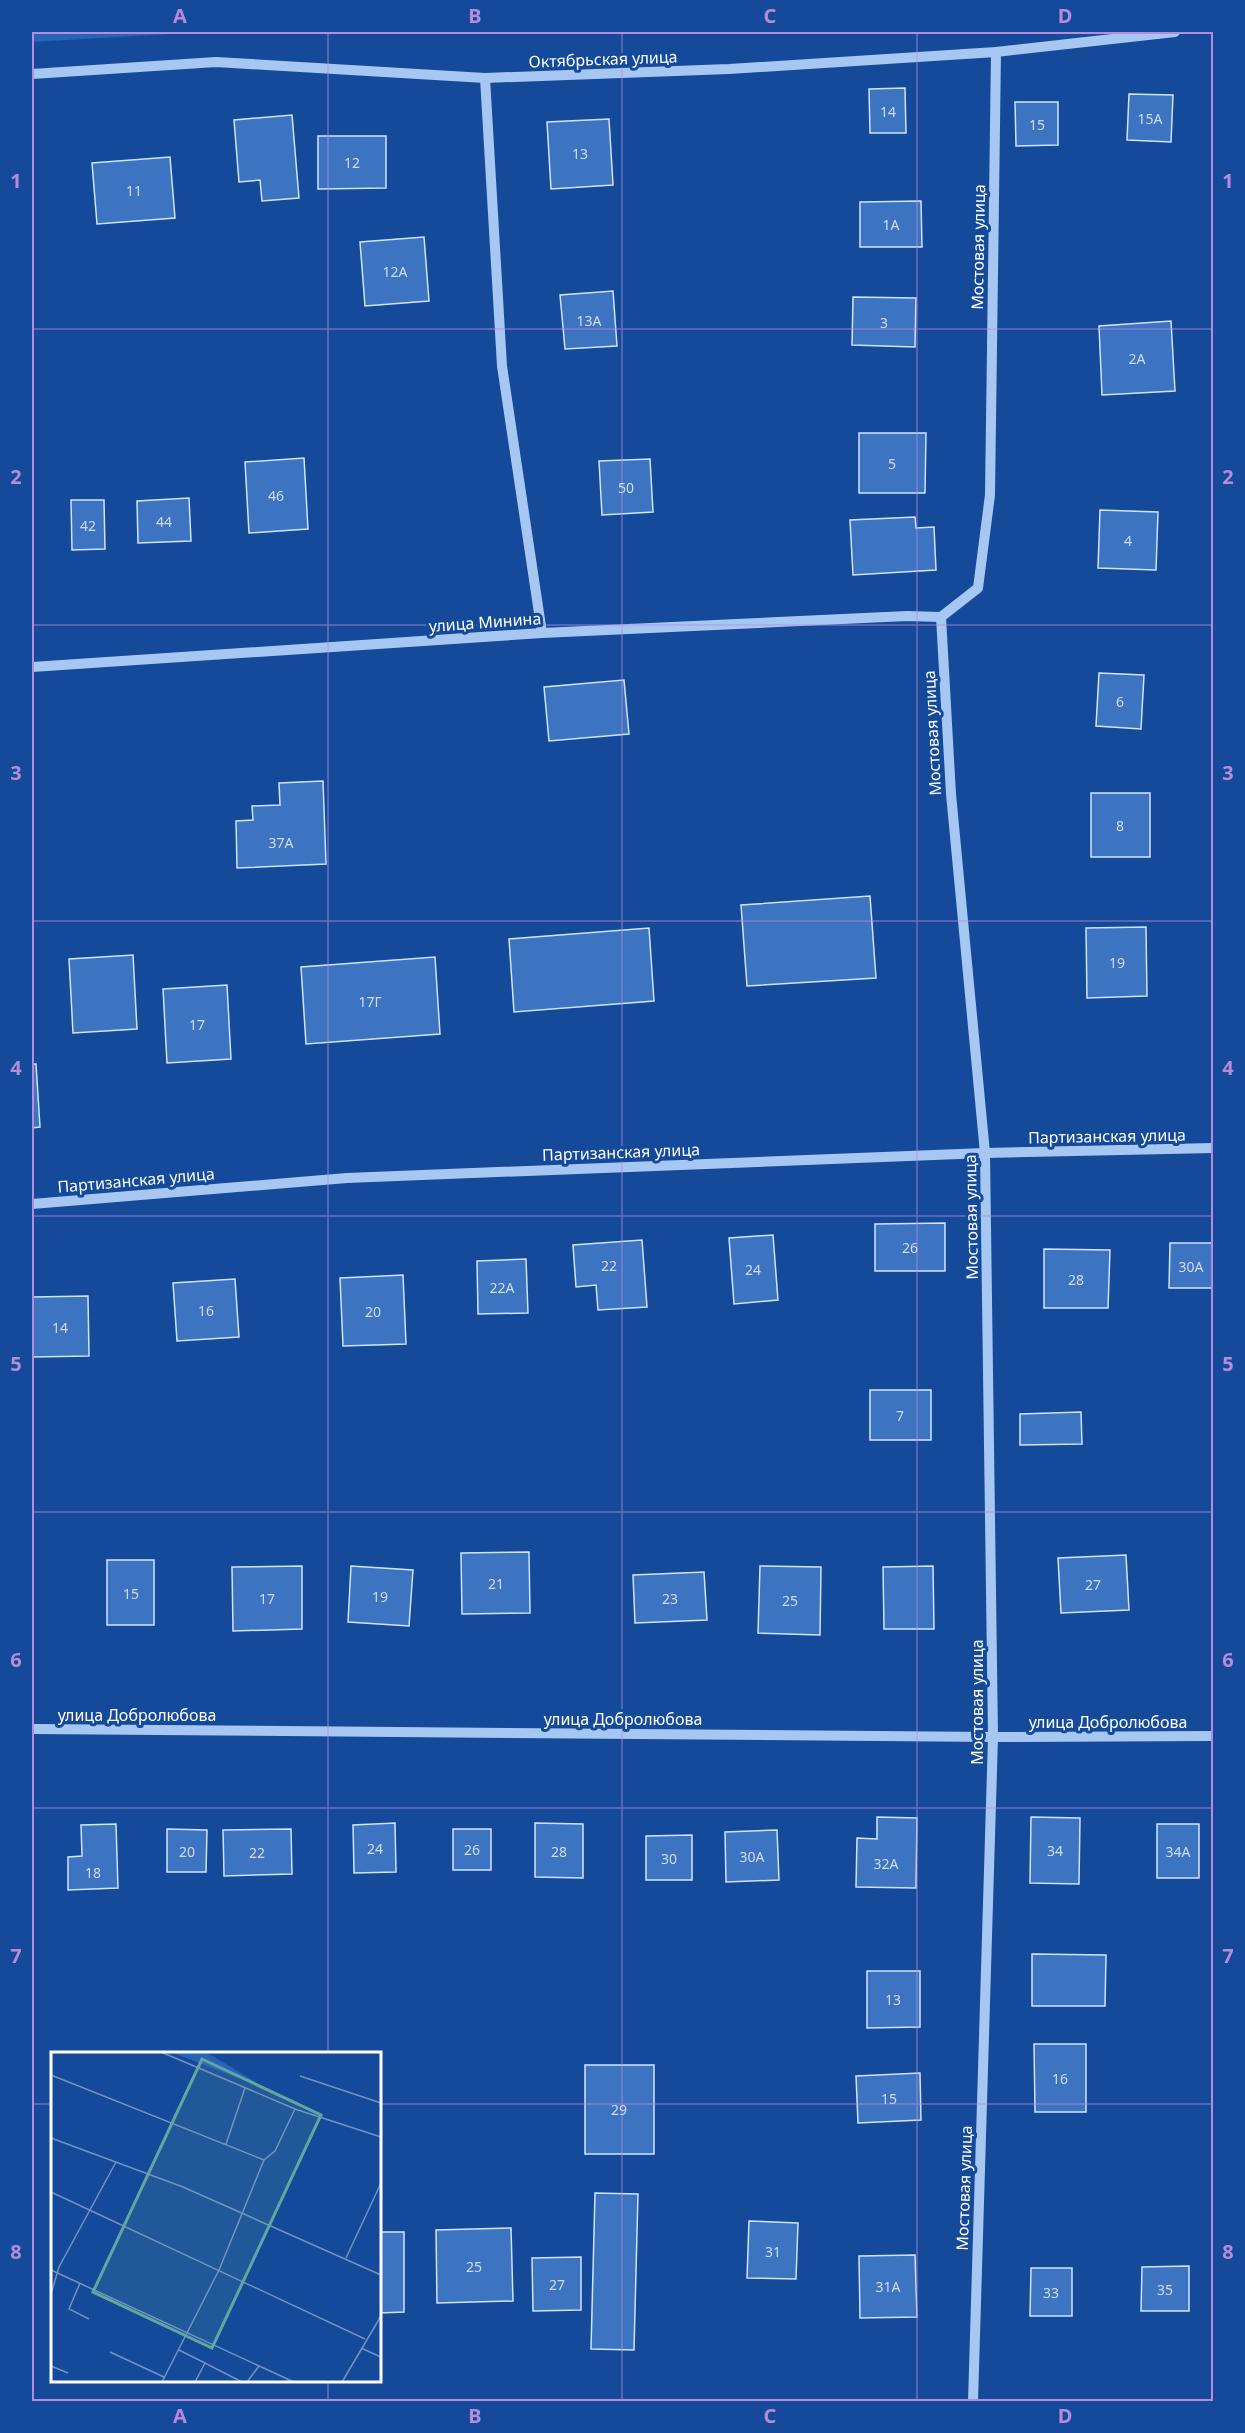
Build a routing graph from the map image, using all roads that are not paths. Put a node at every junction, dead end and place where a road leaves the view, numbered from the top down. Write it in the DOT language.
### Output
graph roads {
  1 [pos="1175,32"];
  2 [pos="996,52"];
  3 [pos="32,74"];
  4 [pos="485,78"];
  5 [pos="941,617"];
  6 [pos="542,633"];
  7 [pos="32,667"];
  8 [pos="1214,1148"];
  9 [pos="986,1153"];
  10 [pos="32,1204"];
  11 [pos="32,1729"];
  12 [pos="1214,1736"];
  13 [pos="993,1737"];
  14 [pos="973,2402"];
  1 -- 2 [label="street, Октябрьская улица"];
  2 -- 4 [label="street, Октябрьская улица"];
  2 -- 5 [label="street, Мостовая улица"];
  3 -- 4 [label="street, Октябрьская улица"];
  4 -- 6 [label="street"];
  5 -- 6 [label="street, улица Минина"];
  5 -- 9 [label="street, Мостовая улица"];
  6 -- 7 [label="street, улица Минина"];
  8 -- 9 [label="street, Партизанская улица"];
  9 -- 10 [label="street, Партизанская улица"];
  9 -- 13 [label="street, Мостовая улица"];
  11 -- 13 [label="street, улица Добролюбова"];
  12 -- 13 [label="street, улица Добролюбова"];
  13 -- 14 [label="street, Мостовая улица"];
}
